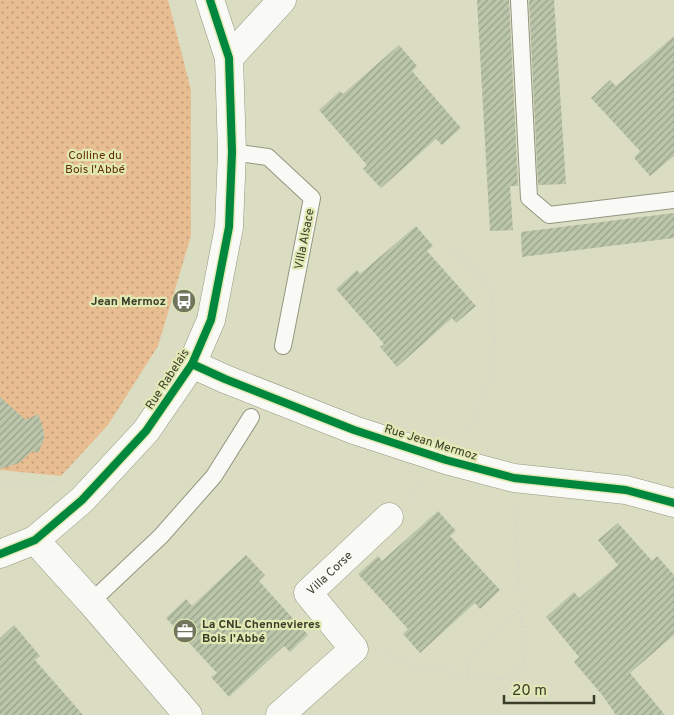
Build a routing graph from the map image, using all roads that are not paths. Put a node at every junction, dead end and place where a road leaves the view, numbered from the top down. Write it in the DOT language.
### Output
graph roads {
  1 [pos="210,0"];
  2 [pos="282,0"];
  3 [pos="520,0"];
  4 [pos="229,58"];
  5 [pos="232,152"];
  6 [pos="674,200"];
  7 [pos="283,346"];
  8 [pos="192,364"];
  9 [pos="251,417"];
  10 [pos="674,503"];
  11 [pos="389,516"];
  12 [pos="35,540"];
  13 [pos="0,554"];
  14 [pos="91,602"];
  15 [pos="188,715"];
  16 [pos="280,715"];
  1 -- 4 [label="street, Rue Rabelais"];
  2 -- 4 [label="street"];
  3 -- 6 [label="lane"];
  4 -- 5 [label="street, Rue Rabelais"];
  5 -- 7 [label="lane, Villa Alsace"];
  5 -- 8 [label="street, Rue Rabelais"];
  8 -- 10 [label="street, Rue Jean Mermoz"];
  8 -- 12 [label="street, Rue Rabelais"];
  9 -- 14 [label="lane"];
  11 -- 16 [label="street, Villa Corse"];
  12 -- 13 [label="street, Rue Rabelais"];
  12 -- 14 [label="street"];
  14 -- 15 [label="street"];
}
